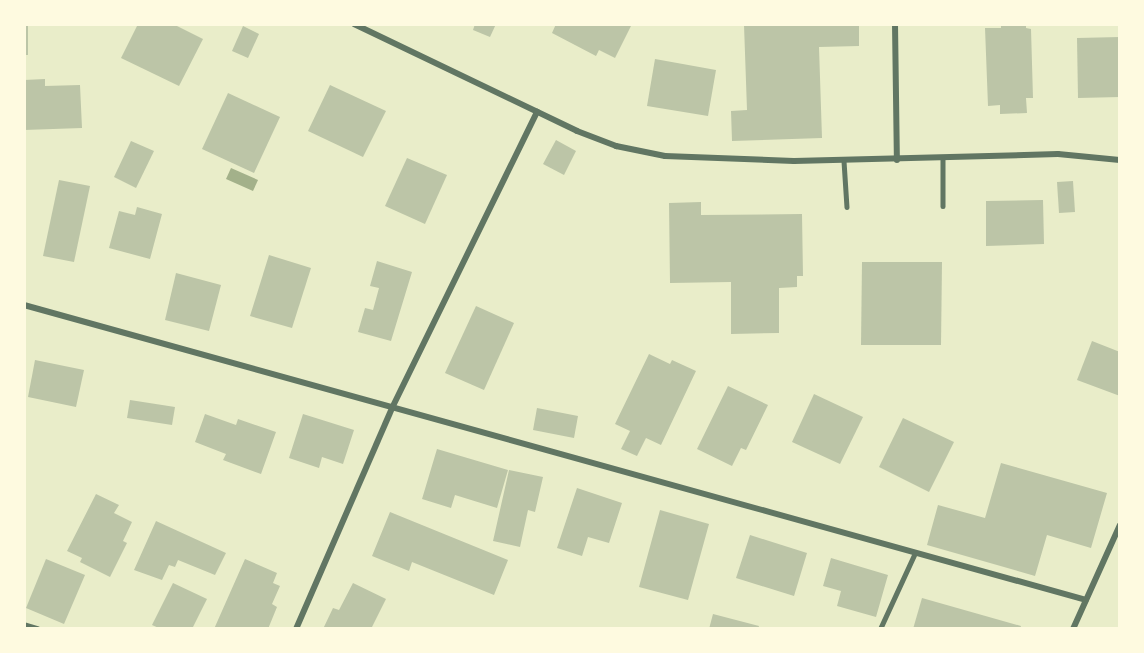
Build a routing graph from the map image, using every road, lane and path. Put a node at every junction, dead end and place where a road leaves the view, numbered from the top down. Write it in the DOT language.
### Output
graph roads {
  1 [pos="354,24"];
  2 [pos="895,24"];
  3 [pos="537,112"];
  4 [pos="943,158"];
  5 [pos="897,160"];
  6 [pos="1120,160"];
  7 [pos="844,161"];
  8 [pos="943,206"];
  9 [pos="847,207"];
  10 [pos="24,305"];
  11 [pos="392,408"];
  12 [pos="1120,525"];
  13 [pos="915,553"];
  14 [pos="1086,600"];
  15 [pos="24,625"];
  16 [pos="37,629"];
  17 [pos="296,629"];
  18 [pos="880,629"];
  19 [pos="1073,629"];
  1 -- 3 [label="street"];
  2 -- 5 [label="street"];
  3 -- 7 [label="street"];
  3 -- 11 [label="street"];
  4 -- 5 [label="street"];
  4 -- 6 [label="street"];
  4 -- 8 [label="lane"];
  5 -- 7 [label="street"];
  7 -- 9 [label="lane"];
  10 -- 11 [label="street"];
  11 -- 13 [label="street"];
  11 -- 17 [label="street"];
  12 -- 14 [label="street"];
  13 -- 14 [label="street"];
  13 -- 18 [label="lane"];
  14 -- 19 [label="street"];
  15 -- 16 [label="street"];
}
